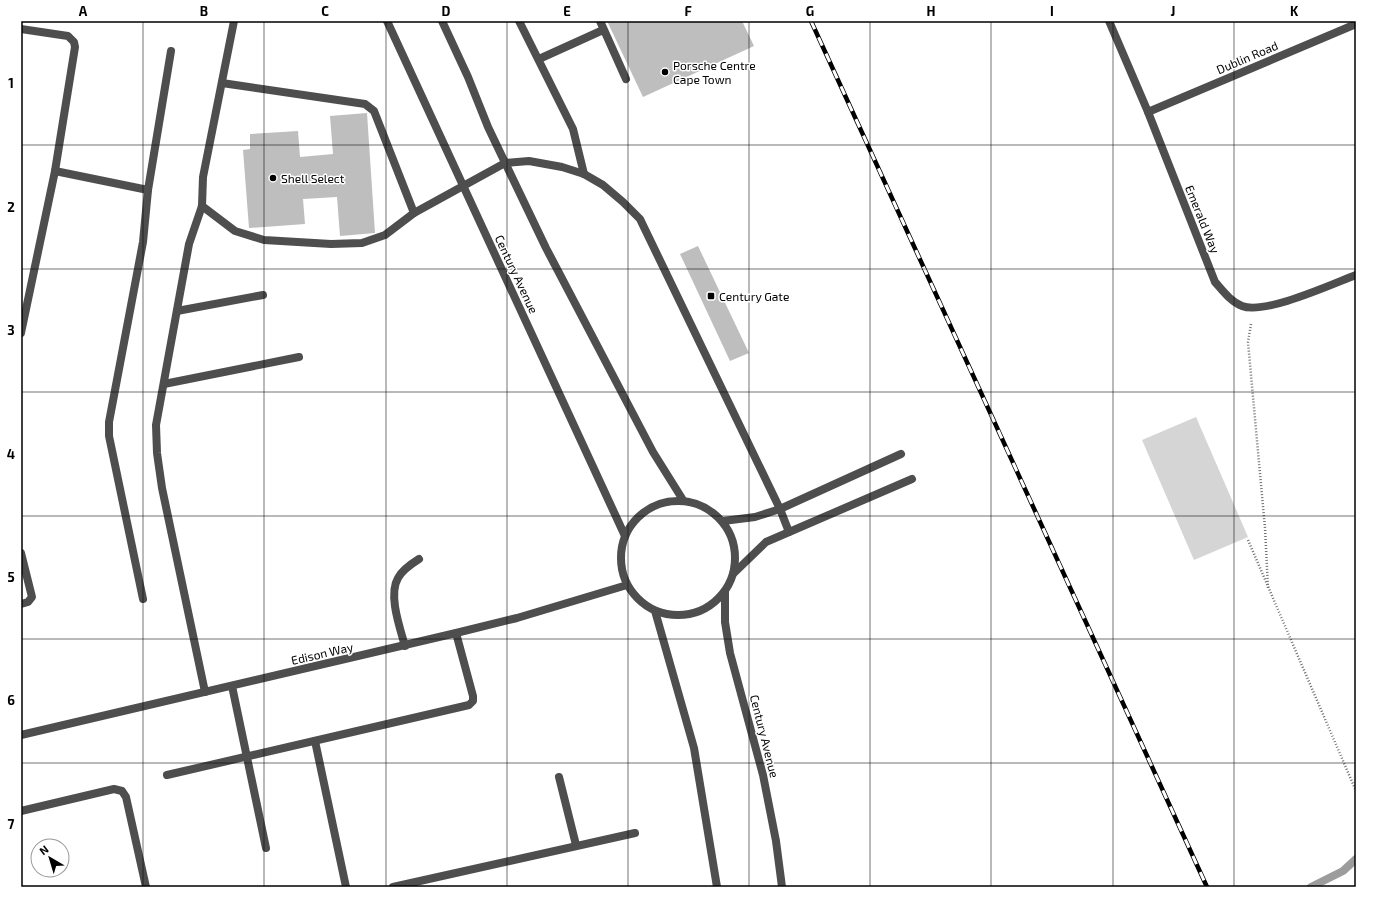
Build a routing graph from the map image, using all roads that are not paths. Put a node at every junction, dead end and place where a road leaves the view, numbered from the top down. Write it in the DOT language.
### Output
graph roads {
  1 [pos="234,21"];
  2 [pos="387,21"];
  3 [pos="442,21"];
  4 [pos="519,21"];
  5 [pos="600,21"];
  6 [pos="1109,21"];
  7 [pos="1356,24"];
  8 [pos="21,29"];
  9 [pos="603,30"];
  10 [pos="171,51"];
  11 [pos="539,58"];
  12 [pos="626,79"];
  13 [pos="222,84"];
  14 [pos="1148,112"];
  15 [pos="505,164"];
  16 [pos="55,171"];
  17 [pos="584,174"];
  18 [pos="463,185"];
  19 [pos="148,190"];
  20 [pos="202,206"];
  21 [pos="414,213"];
  22 [pos="1356,275"];
  23 [pos="263,295"];
  24 [pos="177,311"];
  25 [pos="21,333"];
  26 [pos="299,357"];
  27 [pos="164,384"];
  28 [pos="901,454"];
  29 [pos="912,479"];
  30 [pos="683,500"];
  31 [pos="780,509"];
  32 [pos="723,521"];
  33 [pos="789,532"];
  34 [pos="625,536"];
  35 [pos="21,553"];
  36 [pos="419,559"];
  37 [pos="734,574"];
  38 [pos="627,585"];
  39 [pos="725,592"];
  40 [pos="143,599"];
  41 [pos="21,604"];
  42 [pos="655,611"];
  43 [pos="456,633"];
  44 [pos="405,646"];
  45 [pos="232,686"];
  46 [pos="205,692"];
  47 [pos="21,735"];
  48 [pos="315,742"];
  49 [pos="247,758"];
  50 [pos="167,776"];
  51 [pos="560,777"];
  52 [pos="21,811"];
  53 [pos="635,833"];
  54 [pos="576,845"];
  55 [pos="266,848"];
  56 [pos="146,887"];
  57 [pos="346,887"];
  58 [pos="393,887"];
  59 [pos="717,887"];
  60 [pos="782,887"];
  1 -- 13 [label="street"];
  2 -- 18 [label="street, Century Avenue"];
  3 -- 15 [label="street"];
  4 -- 11 [label="street"];
  5 -- 9 [label="street"];
  6 -- 14 [label="street, Emerald Way"];
  7 -- 14 [label="street, Dublin Road"];
  8 -- 16 [label="street"];
  9 -- 11 [label="street"];
  9 -- 12 [label="street"];
  10 -- 19 [label="street"];
  11 -- 17 [label="street"];
  13 -- 20 [label="street"];
  13 -- 21 [label="street"];
  14 -- 22 [label="street, Emerald Way"];
  15 -- 17 [label="street"];
  15 -- 18 [label="street"];
  15 -- 30 [label="street"];
  16 -- 19 [label="street"];
  16 -- 25 [label="street"];
  17 -- 31 [label="street"];
  18 -- 21 [label="street"];
  18 -- 34 [label="street, Century Avenue"];
  19 -- 40 [label="street"];
  20 -- 21 [label="street"];
  20 -- 24 [label="street"];
  23 -- 24 [label="street"];
  24 -- 27 [label="street"];
  26 -- 27 [label="street"];
  27 -- 46 [label="street"];
  28 -- 31 [label="street"];
  29 -- 33 [label="street"];
  30 -- 32 [label="street"];
  30 -- 34 [label="street"];
  31 -- 32 [label="street"];
  31 -- 33 [label="street"];
  32 -- 37 [label="street"];
  33 -- 37 [label="street"];
  34 -- 38 [label="street"];
  35 -- 41 [label="street"];
  36 -- 44 [label="street"];
  37 -- 39 [label="street"];
  38 -- 42 [label="street"];
  38 -- 43 [label="street, Edison Way"];
  39 -- 42 [label="street"];
  39 -- 60 [label="street, Century Avenue"];
  42 -- 59 [label="street"];
  43 -- 44 [label="street, Edison Way"];
  43 -- 48 [label="street"];
  44 -- 45 [label="street, Edison Way"];
  45 -- 46 [label="street, Edison Way"];
  45 -- 49 [label="street"];
  46 -- 47 [label="street, Edison Way"];
  48 -- 49 [label="street"];
  48 -- 57 [label="street"];
  49 -- 50 [label="street"];
  49 -- 55 [label="street"];
  51 -- 54 [label="street"];
  52 -- 56 [label="street"];
  53 -- 54 [label="street"];
  54 -- 58 [label="street"];
}
